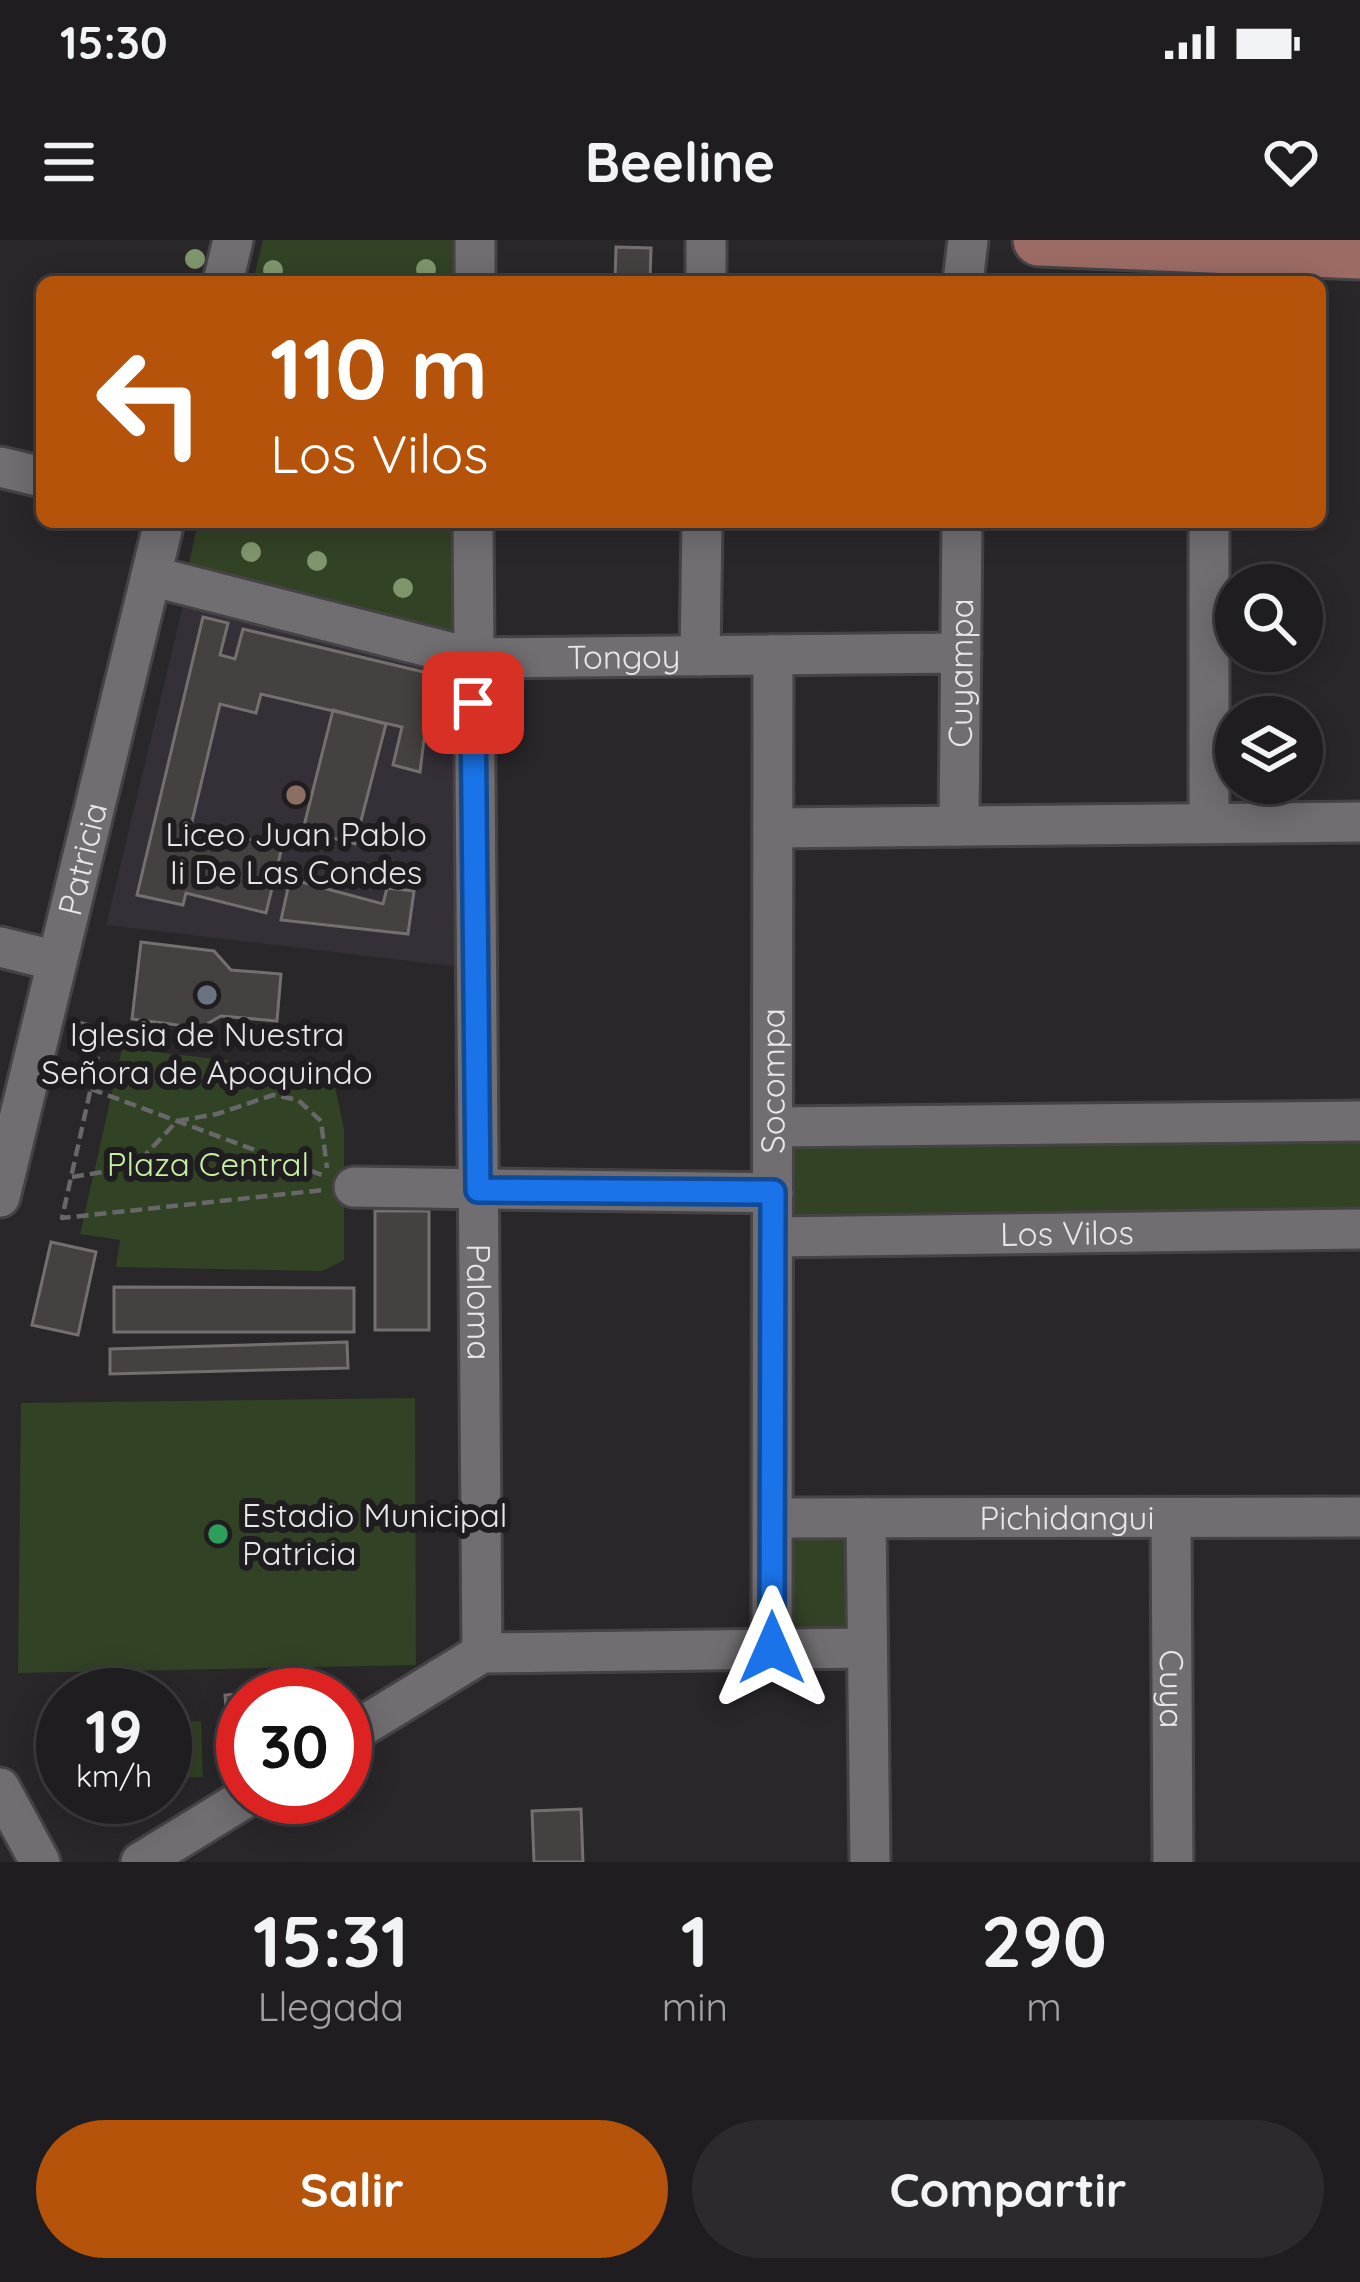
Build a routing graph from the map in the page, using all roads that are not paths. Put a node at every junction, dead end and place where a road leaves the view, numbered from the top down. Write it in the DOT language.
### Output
graph roads {
  1 [pos="233,240"];
  2 [pos="475,240"];
  3 [pos="706,240"];
  4 [pos="968,240"];
  5 [pos="1039,240"];
  6 [pos="1360,254"];
  7 [pos="224,276"];
  8 [pos="475,276"];
  9 [pos="706,276"];
  10 [pos="964,276"];
  11 [pos="0,467"];
  12 [pos="36,476"];
  13 [pos="163,528"];
  14 [pos="473,528"];
  15 [pos="702,528"];
  16 [pos="962,528"];
  17 [pos="1209,528"];
  18 [pos="152,575"];
  19 [pos="961,653"];
  20 [pos="773,655"];
  21 [pos="700,656"];
  22 [pos="472,658"];
  23 [pos="1360,822"];
  24 [pos="1209,824"];
  25 [pos="959,826"];
  26 [pos="773,828"];
  27 [pos="0,947"];
  28 [pos="57,961"];
  29 [pos="1360,1121"];
  30 [pos="773,1127"];
  31 [pos="354,1186"];
  32 [pos="478,1190"];
  33 [pos="773,1192"];
  34 [pos="0,1197"];
  35 [pos="1360,1229"];
  36 [pos="772,1237"];
  37 [pos="1360,1517"];
  38 [pos="772,1518"];
  39 [pos="866,1518"];
  40 [pos="1171,1518"];
  41 [pos="772,1648"];
  42 [pos="867,1648"];
  43 [pos="482,1652"];
  44 [pos="372,1719"];
  45 [pos="0,1788"];
  46 [pos="216,1816"];
  47 [pos="40,1862"];
  48 [pos="141,1862"];
  49 [pos="870,1862"];
  50 [pos="1173,1862"];
  1 -- 7 [label="street"];
  2 -- 8 [label="street"];
  3 -- 9 [label="street"];
  4 -- 10 [label="street"];
  5 -- 6 [label="main road"];
  11 -- 12 [label="street"];
  13 -- 18 [label="street, Patricia"];
  14 -- 22 [label="street, Paloma"];
  15 -- 21 [label="street"];
  16 -- 19 [label="street, Cuyampa"];
  17 -- 24 [label="street"];
  18 -- 22 [label="street, Tongoy"];
  18 -- 28 [label="street, Patricia"];
  19 -- 20 [label="street, Tongoy"];
  19 -- 25 [label="street, Cuyampa"];
  20 -- 21 [label="street, Tongoy"];
  20 -- 26 [label="street, Socompa"];
  21 -- 22 [label="street, Tongoy"];
  22 -- 32 [label="street, Paloma"];
  23 -- 24 [label="street"];
  24 -- 25 [label="street"];
  25 -- 26 [label="street"];
  26 -- 30 [label="street, Socompa"];
  27 -- 28 [label="street"];
  28 -- 34 [label="street, Patricia"];
  29 -- 30 [label="street"];
  30 -- 33 [label="street, Socompa"];
  31 -- 32 [label="street"];
  32 -- 33 [label="street"];
  32 -- 43 [label="street, Paloma"];
  33 -- 36 [label="street, Socompa"];
  35 -- 36 [label="street, Los Vilos"];
  36 -- 38 [label="street, Socompa"];
  37 -- 40 [label="street, Pichidangui"];
  38 -- 39 [label="street, Pichidangui"];
  38 -- 41 [label="street, Socompa"];
  39 -- 40 [label="street, Pichidangui"];
  39 -- 42 [label="street"];
  40 -- 50 [label="street, Cuya"];
  41 -- 42 [label="street"];
  41 -- 43 [label="street"];
  42 -- 49 [label="street"];
  43 -- 44 [label="street"];
  45 -- 47 [label="street"];
  46 -- 48 [label="street"];
}
